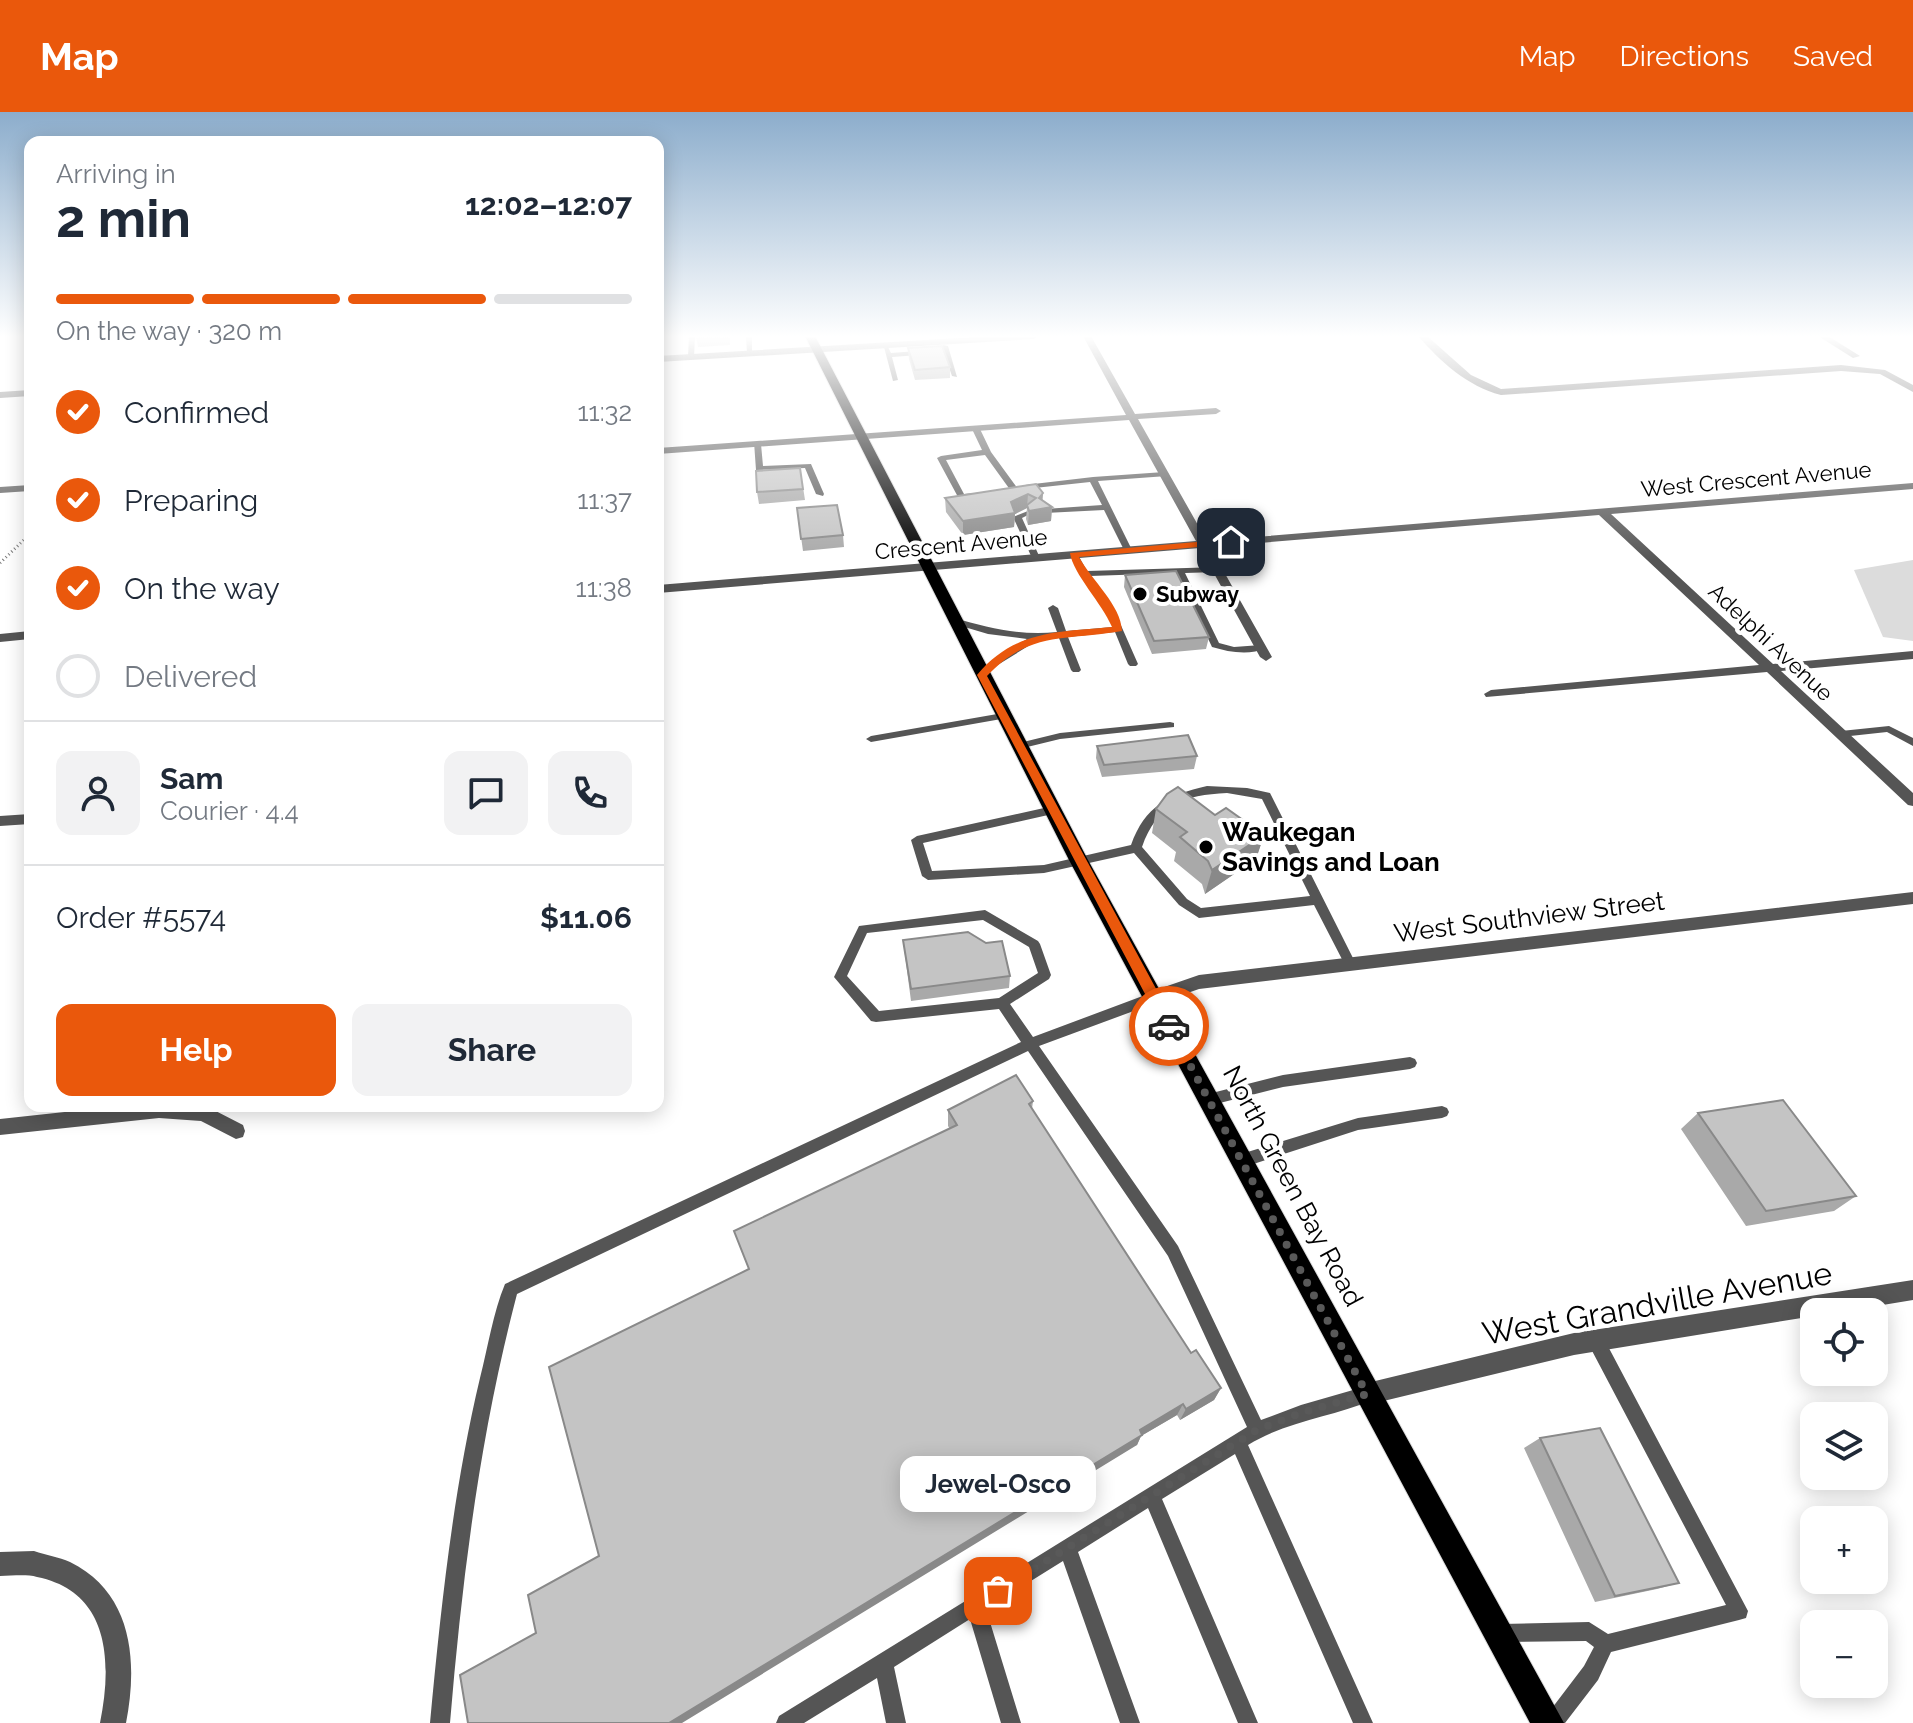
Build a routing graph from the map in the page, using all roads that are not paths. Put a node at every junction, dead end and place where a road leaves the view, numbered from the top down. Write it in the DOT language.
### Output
graph roads {
  1 [pos="848,411"];
  2 [pos="1130,411"];
  3 [pos="1214,411"];
  4 [pos="1134,418"];
  5 [pos="976,429"];
  6 [pos="861,437"];
  7 [pos="757,444"];
  8 [pos="664,451"];
  9 [pos="987,452"];
  10 [pos="1164,474"];
  11 [pos="1093,479"];
  12 [pos="1913,486"];
  13 [pos="24,488"];
  14 [pos="1014,489"];
  15 [pos="0,490"];
  16 [pos="1001,491"];
  17 [pos="988,493"];
  18 [pos="820,494"];
  19 [pos="1107,507"];
  20 [pos="1045,511"];
  21 [pos="1602,512"];
  22 [pos="1028,513"];
  23 [pos="1203,544"];
  24 [pos="1128,550"];
  25 [pos="1074,555"];
  26 [pos="1036,558"];
  27 [pos="926,566"];
  28 [pos="1217,569"];
  29 [pos="1181,573"];
  30 [pos="1084,574"];
  31 [pos="664,588"];
  32 [pos="1053,608"];
  33 [pos="954,621"];
  34 [pos="1118,629"];
  35 [pos="1063,635"];
  36 [pos="24,636"];
  37 [pos="1036,637"];
  38 [pos="0,638"];
  39 [pos="1263,653"];
  40 [pos="1913,655"];
  41 [pos="1133,664"];
  42 [pos="1770,668"];
  43 [pos="1076,670"];
  44 [pos="982,675"];
  45 [pos="1491,694"];
  46 [pos="1003,716"];
  47 [pos="1170,725"];
  48 [pos="1841,734"];
  49 [pos="871,739"];
  50 [pos="1913,743"];
  51 [pos="1019,746"];
  52 [pos="1913,801"];
  53 [pos="1053,810"];
  54 [pos="24,819"];
  55 [pos="0,821"];
  56 [pos="1136,848"];
  57 [pos="1081,862"];
  58 [pos="1913,898"];
  59 [pos="1318,900"];
  60 [pos="1350,964"];
  61 [pos="1153,998"];
  62 [pos="1002,1003"];
  63 [pos="1032,1043"];
  64 [pos="1410,1063"];
  65 [pos="1208,1100"];
  66 [pos="140,1112"];
  67 [pos="188,1112"];
  68 [pos="1442,1112"];
  69 [pos="0,1127"];
  70 [pos="236,1131"];
  71 [pos="1241,1161"];
  72 [pos="1913,1290"];
  73 [pos="1596,1341"];
  74 [pos="1367,1394"];
  75 [pos="1257,1430"];
  76 [pos="1238,1442"];
  77 [pos="1152,1495"];
  78 [pos="1068,1548"];
  79 [pos="0,1564"];
  80 [pos="975,1605"];
  81 [pos="1499,1633"];
  82 [pos="1605,1644"];
  83 [pos="883,1662"];
  84 [pos="113,1723"];
  85 [pos="440,1723"];
  86 [pos="786,1723"];
  87 [pos="896,1723"];
  88 [pos="1011,1723"];
  89 [pos="1130,1723"];
  90 [pos="1248,1723"];
  91 [pos="1363,1723"];
  92 [pos="1551,1723"];
  1 -- 6 [label="main road, North Green Bay Road"];
  2 -- 4 [label="street"];
  3 -- 4 [label="street"];
  4 -- 5 [label="street"];
  4 -- 10 [label="street"];
  5 -- 6 [label="street"];
  5 -- 9 [label="lane"];
  6 -- 7 [label="street"];
  6 -- 27 [label="main road, North Green Bay Road"];
  7 -- 8 [label="street"];
  7 -- 18 [label="lane"];
  9 -- 14 [label="lane"];
  9 -- 17 [label="lane"];
  10 -- 11 [label="lane"];
  10 -- 23 [label="street"];
  11 -- 14 [label="lane"];
  11 -- 19 [label="lane"];
  12 -- 21 [label="street, West Crescent Avenue"];
  13 -- 15 [label="street"];
  14 -- 16 [label="lane"];
  19 -- 20 [label="lane"];
  19 -- 24 [label="lane"];
  21 -- 23 [label="street, Crescent Avenue"];
  21 -- 42 [label="street, Adelphi Avenue"];
  22 -- 26 [label="lane"];
  23 -- 24 [label="street, Crescent Avenue"];
  23 -- 28 [label="street"];
  24 -- 25 [label="street, Crescent Avenue"];
  25 -- 26 [label="street, Crescent Avenue"];
  25 -- 30 [label="lane"];
  26 -- 27 [label="street, Crescent Avenue"];
  27 -- 31 [label="street, Crescent Avenue"];
  27 -- 33 [label="main road, North Green Bay Road"];
  28 -- 29 [label="lane"];
  28 -- 39 [label="street"];
  29 -- 30 [label="lane"];
  29 -- 39 [label="lane"];
  30 -- 34 [label="lane"];
  32 -- 35 [label="lane"];
  33 -- 37 [label="lane"];
  33 -- 44 [label="main road, North Green Bay Road"];
  34 -- 35 [label="lane"];
  34 -- 41 [label="lane"];
  35 -- 37 [label="lane"];
  35 -- 43 [label="lane"];
  36 -- 38 [label="street"];
  37 -- 44 [label="lane"];
  40 -- 42 [label="street"];
  42 -- 45 [label="street"];
  42 -- 48 [label="street, Adelphi Avenue"];
  44 -- 46 [label="main road, North Green Bay Road"];
  46 -- 49 [label="lane"];
  46 -- 51 [label="main road, North Green Bay Road"];
  47 -- 51 [label="lane"];
  48 -- 50 [label="lane"];
  48 -- 52 [label="street, Adelphi Avenue"];
  51 -- 53 [label="main road, North Green Bay Road"];
  53 -- 57 [label="main road, North Green Bay Road"];
  53 -- 57 [label="lane"];
  54 -- 55 [label="street"];
  56 -- 57 [label="lane"];
  56 -- 59 [label="lane"];
  56 -- 59 [label="lane"];
  57 -- 61 [label="main road, North Green Bay Road"];
  58 -- 60 [label="street, West Southview Street"];
  59 -- 60 [label="lane"];
  60 -- 61 [label="street, West Southview Street"];
  61 -- 63 [label="lane"];
  61 -- 65 [label="main road, North Green Bay Road"];
  62 -- 62 [label="lane"];
  62 -- 63 [label="lane"];
  63 -- 75 [label="lane"];
  63 -- 85 [label="lane"];
  64 -- 65 [label="lane"];
  65 -- 71 [label="main road, North Green Bay Road"];
  66 -- 69 [label="street"];
  67 -- 70 [label="street"];
  68 -- 71 [label="lane"];
  71 -- 74 [label="main road, North Green Bay Road"];
  72 -- 73 [label="street, West Grandville Avenue"];
  73 -- 74 [label="street, West Grandville Avenue"];
  73 -- 82 [label="lane"];
  74 -- 75 [label="lane"];
  74 -- 81 [label="main road, North Green Bay Road"];
  75 -- 76 [label="lane"];
  76 -- 77 [label="lane"];
  76 -- 91 [label="lane"];
  77 -- 78 [label="lane"];
  77 -- 90 [label="lane"];
  78 -- 80 [label="lane"];
  78 -- 89 [label="lane"];
  79 -- 84 [label="street"];
  80 -- 83 [label="lane"];
  80 -- 88 [label="lane"];
  81 -- 82 [label="lane"];
  81 -- 92 [label="main road, North Green Bay Road"];
  82 -- 92 [label="lane"];
  83 -- 86 [label="lane"];
  83 -- 87 [label="lane"];
}
